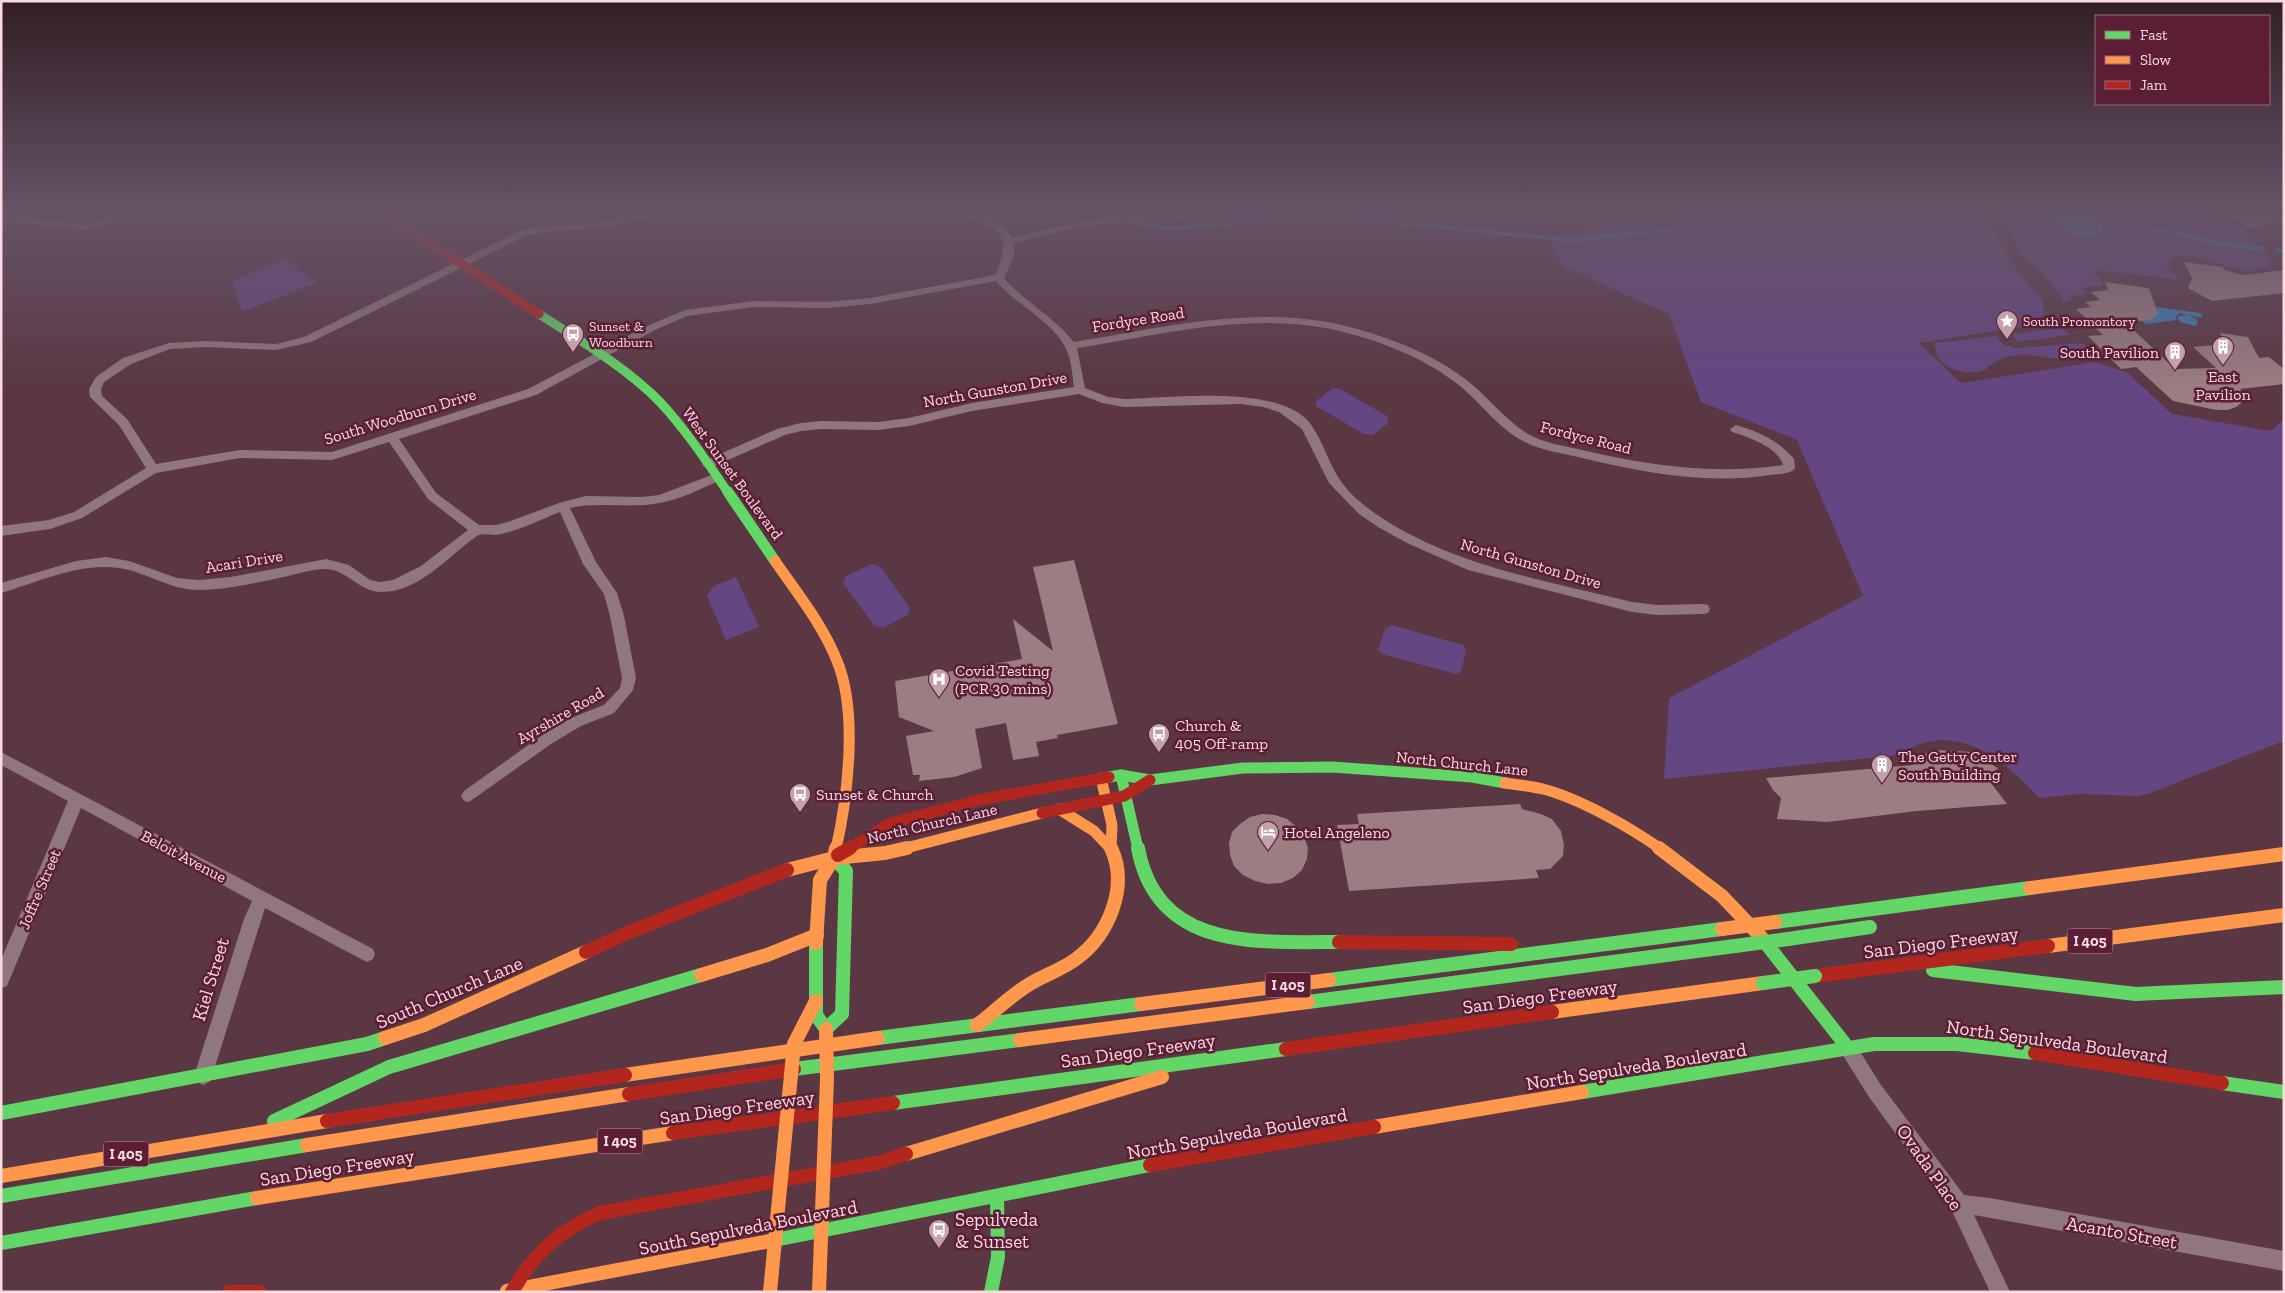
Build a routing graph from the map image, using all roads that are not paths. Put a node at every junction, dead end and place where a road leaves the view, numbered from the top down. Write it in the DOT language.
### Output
graph roads {
  1 [pos="447,269"];
  2 [pos="470,269"];
  3 [pos="1003,269"];
  4 [pos="999,278"];
  5 [pos="1071,346"];
  6 [pos="603,355"];
  7 [pos="1080,390"];
  8 [pos="1736,429"];
  9 [pos="392,437"];
  10 [pos="708,464"];
  11 [pos="153,469"];
  12 [pos="717,476"];
  13 [pos="564,506"];
  14 [pos="476,530"];
  15 [pos="1,531"];
  16 [pos="1,588"];
  17 [pos="1703,610"];
  18 [pos="1,758"];
  19 [pos="1121,775"];
  20 [pos="1101,778"];
  21 [pos="1150,780"];
  22 [pos="469,796"];
  23 [pos="1124,796"];
  24 [pos="77,799"];
  25 [pos="1106,800"];
  26 [pos="1060,809"];
  27 [pos="1111,849"];
  28 [pos="2284,854"];
  29 [pos="834,858"];
  30 [pos="262,897"];
  31 [pos="2284,915"];
  32 [pos="1884,925"];
  33 [pos="817,935"];
  34 [pos="1599,945"];
  35 [pos="367,954"];
  36 [pos="1896,965"];
  37 [pos="1,980"];
  38 [pos="2284,987"];
  39 [pos="816,1001"];
  40 [pos="977,1025"];
  41 [pos="826,1029"];
  42 [pos="1848,1048"];
  43 [pos="1242,1054"];
  44 [pos="203,1076"];
  45 [pos="2284,1092"];
  46 [pos="1,1113"];
  47 [pos="250,1133"];
  48 [pos="1,1176"];
  49 [pos="1,1196"];
  50 [pos="997,1198"];
  51 [pos="1959,1204"];
  52 [pos="1,1243"];
  53 [pos="2284,1261"];
  54 [pos="228,1292"];
  55 [pos="260,1292"];
  56 [pos="505,1292"];
  57 [pos="512,1292"];
  58 [pos="770,1292"];
  59 [pos="819,1292"];
  60 [pos="991,1292"];
  61 [pos="2000,1292"];
  1 -- 11 [label="street"];
  2 -- 6 [label="main road, West Sunset Boulevard"];
  3 -- 4 [label="street"];
  4 -- 5 [label="street"];
  4 -- 6 [label="street, South Woodburn Drive"];
  5 -- 7 [label="street"];
  5 -- 8 [label="street, Fordyce Road"];
  6 -- 9 [label="street, South Woodburn Drive"];
  6 -- 10 [label="main road, West Sunset Boulevard"];
  7 -- 10 [label="street, North Gunston Drive"];
  7 -- 17 [label="street, North Gunston Drive"];
  9 -- 11 [label="street, South Woodburn Drive"];
  9 -- 14 [label="street"];
  10 -- 12 [label="main road, West Sunset Boulevard"];
  11 -- 15 [label="street, South Woodburn Drive"];
  12 -- 13 [label="street"];
  12 -- 29 [label="main road, West Sunset Boulevard"];
  13 -- 14 [label="street"];
  13 -- 22 [label="street, Ayrshire Road"];
  14 -- 16 [label="street, Acari Drive"];
  18 -- 24 [label="street, Beloit Avenue"];
  19 -- 20 [label="main road, North Church Lane"];
  19 -- 21 [label="main road, North Church Lane"];
  19 -- 23 [label="main road"];
  20 -- 25 [label="main road"];
  20 -- 29 [label="main road, North Church Lane"];
  21 -- 23 [label="main road, North Church Lane"];
  21 -- 42 [label="main road, North Church Lane"];
  23 -- 25 [label="main road, North Church Lane"];
  23 -- 34 [label="main road"];
  24 -- 30 [label="street, Beloit Avenue"];
  24 -- 37 [label="street, Joffre Street"];
  25 -- 26 [label="main road, North Church Lane"];
  25 -- 27 [label="main road"];
  26 -- 27 [label="main road"];
  26 -- 29 [label="main road, North Church Lane"];
  27 -- 40 [label="main road"];
  28 -- 34 [label="main road, I 405, bridge"];
  29 -- 33 [label="main road, West Sunset Boulevard"];
  29 -- 41 [label="main road"];
  29 -- 44 [label="main road, South Church Lane"];
  30 -- 35 [label="street, Beloit Avenue"];
  30 -- 44 [label="street, Kiel Street"];
  31 -- 36 [label="main road, San Diego Freeway / I 405"];
  32 -- 49 [label="main road, bridge"];
  33 -- 39 [label="main road, West Sunset Boulevard"];
  33 -- 47 [label="main road"];
  34 -- 40 [label="main road, I 405"];
  36 -- 38 [label="main road"];
  36 -- 43 [label="main road, San Diego Freeway / I 405, bridge"];
  39 -- 41 [label="main road, West Sunset Boulevard"];
  39 -- 58 [label="main road, bridge"];
  40 -- 47 [label="main road, I 405"];
  41 -- 59 [label="main road, West Sunset Boulevard, bridge"];
  42 -- 45 [label="main road, North Sepulveda Boulevard"];
  42 -- 50 [label="main road, North Sepulveda Boulevard"];
  42 -- 51 [label="street, Ovada Place"];
  43 -- 52 [label="main road, San Diego Freeway / I 405"];
  43 -- 57 [label="main road, bridge"];
  44 -- 46 [label="main road, South Church Lane"];
  47 -- 48 [label="main road, I 405"];
  50 -- 56 [label="main road, South Sepulveda Boulevard"];
  50 -- 60 [label="main road"];
  51 -- 53 [label="street, Acanto Street"];
  51 -- 61 [label="street, Ovada Place"];
  54 -- 55 [label="main road"];
}
